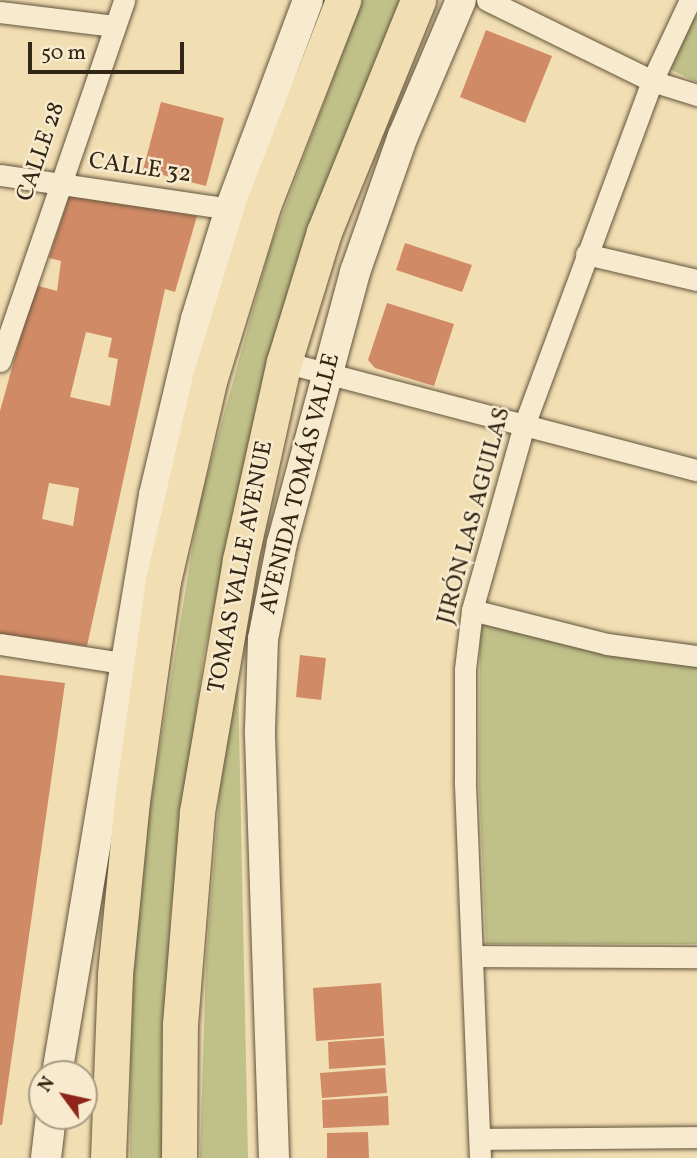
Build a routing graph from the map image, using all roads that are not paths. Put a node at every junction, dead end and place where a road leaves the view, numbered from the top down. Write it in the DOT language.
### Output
graph roads {
  1 [pos="124,0"];
  2 [pos="308,0"];
  3 [pos="343,0"];
  4 [pos="418,0"];
  5 [pos="461,0"];
  6 [pos="487,0"];
  7 [pos="690,0"];
  8 [pos="0,12"];
  9 [pos="114,26"];
  10 [pos="652,81"];
  11 [pos="697,95"];
  12 [pos="0,175"];
  13 [pos="59,184"];
  14 [pos="230,209"];
  15 [pos="586,254"];
  16 [pos="697,280"];
  17 [pos="0,361"];
  18 [pos="284,362"];
  19 [pos="328,372"];
  20 [pos="523,428"];
  21 [pos="697,470"];
  22 [pos="472,610"];
  23 [pos="0,644"];
  24 [pos="697,656"];
  25 [pos="123,663"];
  26 [pos="472,956"];
  27 [pos="697,957"];
  28 [pos="59,1060"];
  29 [pos="49,1130"];
  30 [pos="697,1138"];
  31 [pos="480,1148"];
  32 [pos="46,1158"];
  33 [pos="108,1158"];
  34 [pos="179,1158"];
  35 [pos="274,1158"];
  1 -- 9 [label="street, CALLE 28"];
  2 -- 14 [label="street"];
  3 -- 33 [label="main road"];
  4 -- 18 [label="main road, TOMAS VALLE AVENUE"];
  5 -- 19 [label="street, AVENIDA TOMÁS VALLE"];
  6 -- 10 [label="street"];
  7 -- 10 [label="street, JIRÓN LAS AGUILAS"];
  8 -- 9 [label="street"];
  9 -- 13 [label="street, CALLE 28"];
  10 -- 11 [label="street"];
  10 -- 15 [label="street, JIRÓN LAS AGUILAS"];
  12 -- 13 [label="street, CALLE 32"];
  13 -- 14 [label="street, CALLE 32"];
  13 -- 17 [label="street, CALLE 28"];
  14 -- 25 [label="street"];
  15 -- 16 [label="street"];
  15 -- 20 [label="street, JIRÓN LAS AGUILAS"];
  18 -- 19 [label="street"];
  18 -- 34 [label="main road, TOMAS VALLE AVENUE"];
  19 -- 20 [label="street"];
  19 -- 35 [label="street, AVENIDA TOMÁS VALLE"];
  20 -- 21 [label="street"];
  20 -- 22 [label="street, JIRÓN LAS AGUILAS"];
  22 -- 24 [label="street"];
  22 -- 26 [label="street, JIRÓN LAS AGUILAS"];
  23 -- 25 [label="street"];
  25 -- 28 [label="street"];
  26 -- 27 [label="street"];
  26 -- 31 [label="street, JIRÓN LAS AGUILAS"];
  29 -- 32 [label="street"];
  30 -- 31 [label="street"];
}
